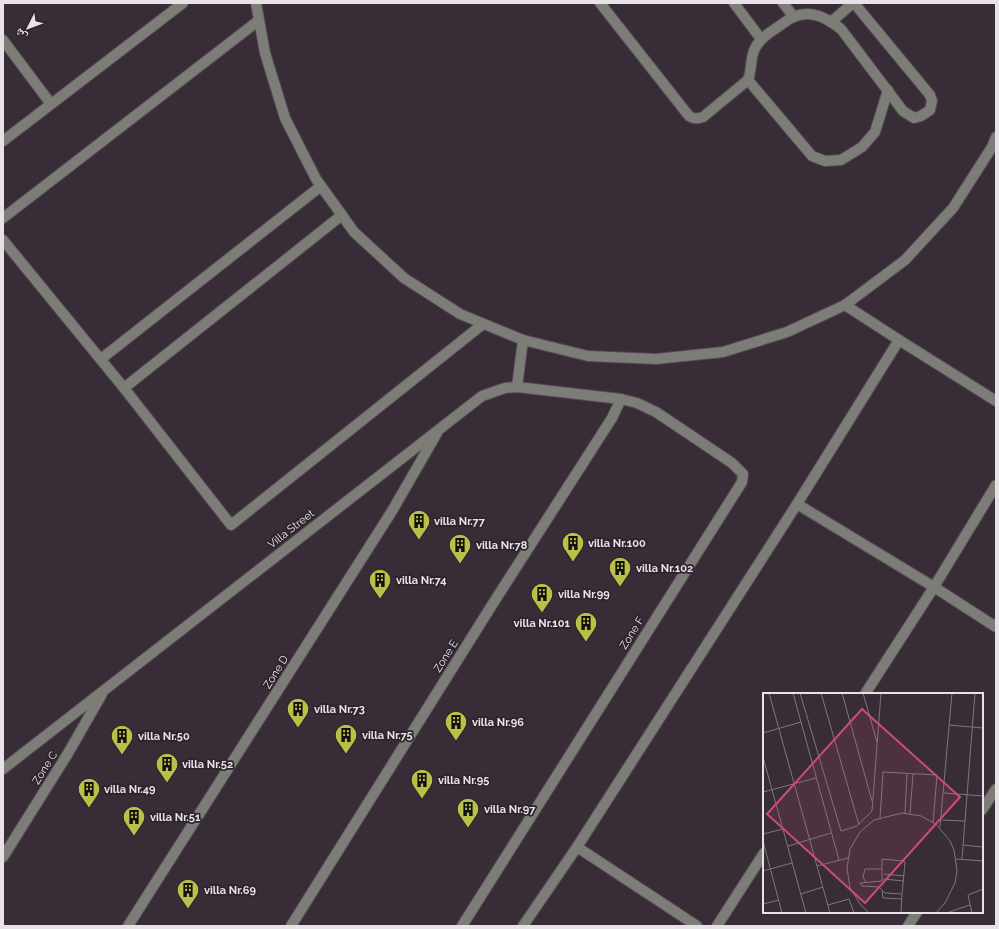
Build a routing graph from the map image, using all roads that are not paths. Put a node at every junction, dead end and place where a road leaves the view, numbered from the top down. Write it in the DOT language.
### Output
graph roads {
  1 [pos="183,3"];
  2 [pos="256,3"];
  3 [pos="600,3"];
  4 [pos="734,3"];
  5 [pos="784,3"];
  6 [pos="853,3"];
  7 [pos="794,17"];
  8 [pos="258,21"];
  9 [pos="831,22"];
  10 [pos="761,39"];
  11 [pos="3,40"];
  12 [pos="748,80"];
  13 [pos="888,90"];
  14 [pos="52,104"];
  15 [pos="996,137"];
  16 [pos="3,141"];
  17 [pos="321,186"];
  18 [pos="342,216"];
  19 [pos="3,218"];
  20 [pos="3,240"];
  21 [pos="845,305"];
  22 [pos="483,324"];
  23 [pos="523,340"];
  24 [pos="899,340"];
  25 [pos="100,359"];
  26 [pos="517,387"];
  27 [pos="124,388"];
  28 [pos="621,399"];
  29 [pos="996,401"];
  30 [pos="440,428"];
  31 [pos="996,485"];
  32 [pos="797,504"];
  33 [pos="934,587"];
  34 [pos="996,627"];
  35 [pos="104,691"];
  36 [pos="866,693"];
  37 [pos="3,769"];
  38 [pos="996,789"];
  39 [pos="983,808"];
  40 [pos="577,847"];
  41 [pos="763,855"];
  42 [pos="3,857"];
  43 [pos="916,913"];
  44 [pos="128,926"];
  45 [pos="292,926"];
  46 [pos="462,926"];
  47 [pos="523,926"];
  48 [pos="697,926"];
  49 [pos="717,926"];
  50 [pos="908,926"];
  1 -- 14 [label="street"];
  2 -- 8 [label="street"];
  3 -- 12 [label="street"];
  4 -- 10 [label="street"];
  5 -- 7 [label="street"];
  6 -- 9 [label="street"];
  6 -- 13 [label="street"];
  7 -- 9 [label="street"];
  7 -- 10 [label="street"];
  8 -- 17 [label="street"];
  8 -- 19 [label="street"];
  9 -- 13 [label="street"];
  10 -- 12 [label="street"];
  11 -- 14 [label="street"];
  12 -- 13 [label="street"];
  14 -- 16 [label="street"];
  15 -- 21 [label="street"];
  17 -- 18 [label="street"];
  17 -- 25 [label="street"];
  18 -- 22 [label="street"];
  18 -- 27 [label="street"];
  20 -- 25 [label="street"];
  21 -- 23 [label="street"];
  21 -- 24 [label="street"];
  22 -- 23 [label="street"];
  22 -- 27 [label="street"];
  23 -- 26 [label="street"];
  24 -- 29 [label="street"];
  24 -- 32 [label="street"];
  25 -- 27 [label="street"];
  26 -- 28 [label="street, Villa Street"];
  26 -- 30 [label="street, Villa Street"];
  28 -- 45 [label="street, Zone E"];
  28 -- 46 [label="street, Zone F"];
  30 -- 35 [label="street, Villa Street"];
  30 -- 44 [label="street, Zone D"];
  31 -- 33 [label="street"];
  32 -- 33 [label="street"];
  32 -- 40 [label="street"];
  33 -- 34 [label="street"];
  33 -- 36 [label="street"];
  35 -- 37 [label="street, Villa Street"];
  35 -- 42 [label="street, Zone C"];
  38 -- 39 [label="street"];
  40 -- 47 [label="street"];
  40 -- 48 [label="street"];
  41 -- 49 [label="street"];
  43 -- 50 [label="street"];
}
